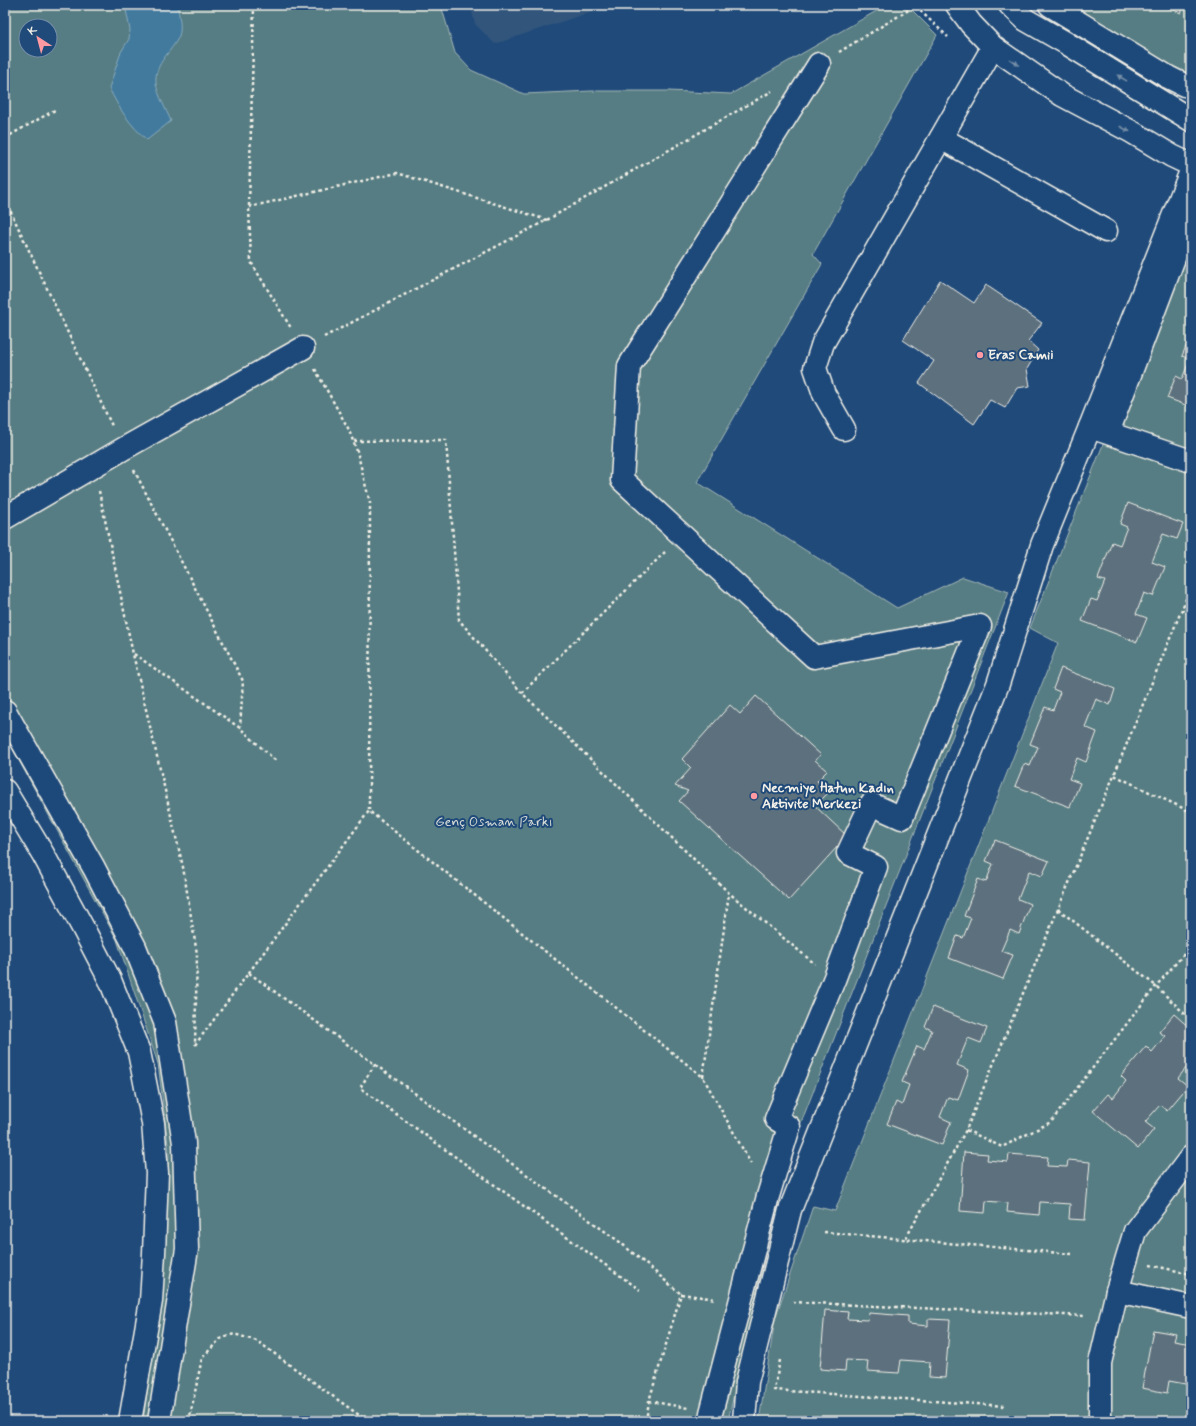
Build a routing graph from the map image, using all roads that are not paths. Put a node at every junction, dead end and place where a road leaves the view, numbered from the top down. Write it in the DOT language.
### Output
graph roads {
  1 [pos="957,5"];
  2 [pos="1010,5"];
  3 [pos="1050,5"];
  4 [pos="993,48"];
  5 [pos="819,64"];
  6 [pos="1191,86"];
  7 [pos="1191,120"];
  8 [pos="941,138"];
  9 [pos="1191,165"];
  10 [pos="1191,171"];
  11 [pos="1191,213"];
  12 [pos="1106,231"];
  13 [pos="303,348"];
  14 [pos="1112,422"];
  15 [pos="1090,427"];
  16 [pos="844,429"];
  17 [pos="1191,461"];
  18 [pos="5,518"];
  19 [pos="5,712"];
  20 [pos="5,791"];
  21 [pos="1191,1157"];
  22 [pos="1117,1291"];
  23 [pos="1191,1307"];
  24 [pos="711,1417"];
  25 [pos="130,1421"];
  26 [pos="159,1421"];
  27 [pos="744,1421"];
  28 [pos="1100,1421"];
  1 -- 4 [label="street"];
  7 -- 2 [label="street, one-way"];
  3 -- 6 [label="street"];
  4 -- 8 [label="street"];
  4 -- 9 [label="street, one-way"];
  5 -- 24 [label="street"];
  8 -- 12 [label="street"];
  8 -- 16 [label="street"];
  10 -- 15 [label="street"];
  11 -- 14 [label="street"];
  13 -- 18 [label="street"];
  15 -- 17 [label="street"];
  15 -- 27 [label="street"];
  19 -- 26 [label="street"];
  20 -- 25 [label="street"];
  21 -- 22 [label="street"];
  22 -- 23 [label="street"];
  22 -- 28 [label="street"];
}
